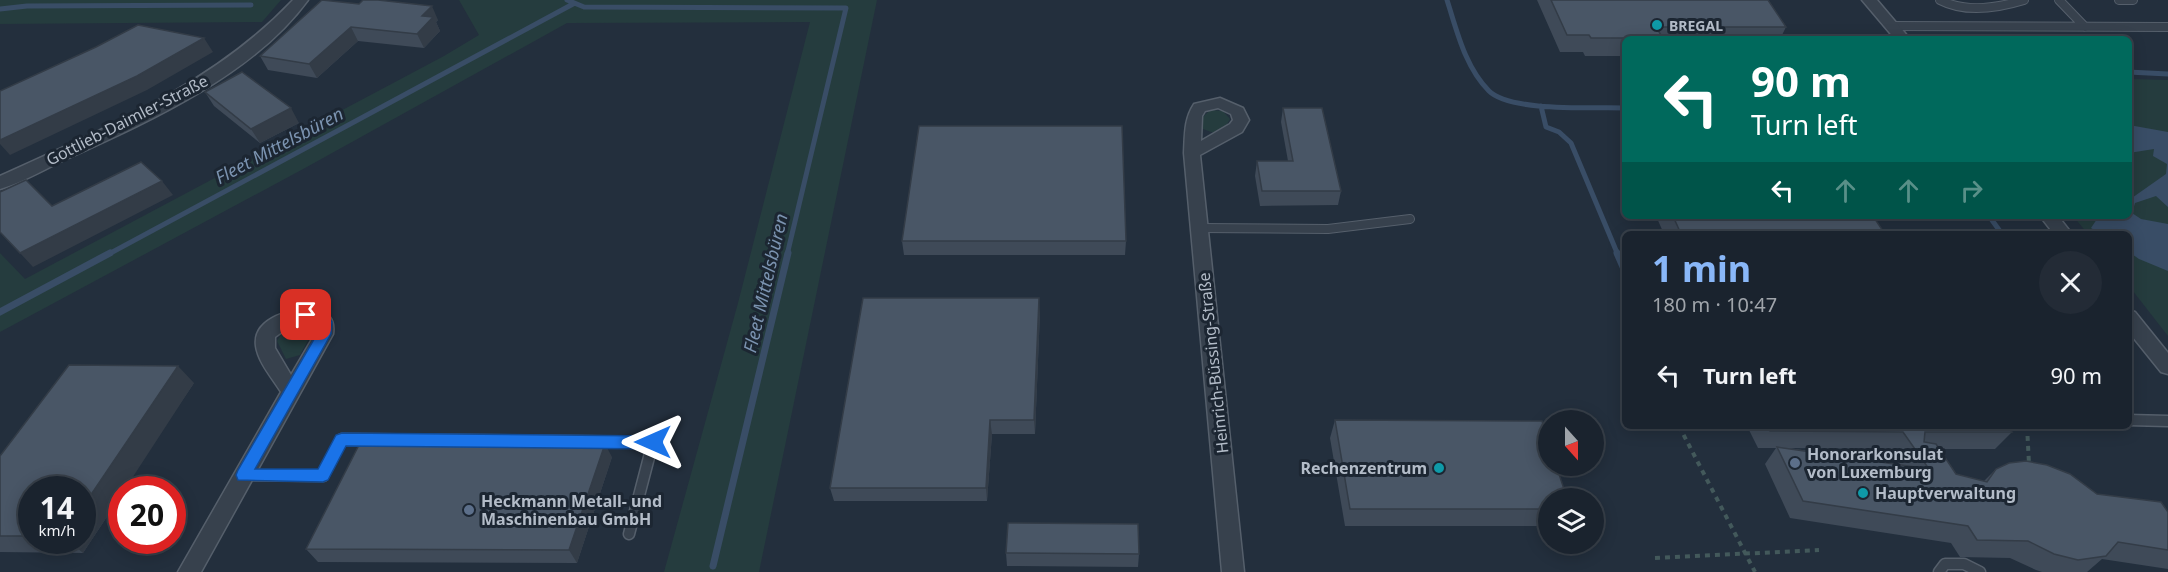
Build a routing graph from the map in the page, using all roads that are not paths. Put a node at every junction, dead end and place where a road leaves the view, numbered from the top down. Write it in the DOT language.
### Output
graph roads {
  1 [pos="301,0"];
  2 [pos="1869,0"];
  3 [pos="1940,0"];
  4 [pos="2024,0"];
  5 [pos="2059,0"];
  6 [pos="2119,0"];
  7 [pos="2133,0"];
  8 [pos="1890,26"];
  9 [pos="2085,27"];
  10 [pos="2168,27"];
  11 [pos="1900,36"];
  12 [pos="1192,153"];
  13 [pos="0,183"];
  14 [pos="1410,219"];
  15 [pos="2051,219"];
  16 [pos="1200,228"];
  17 [pos="2061,231"];
  18 [pos="2132,322"];
  19 [pos="2168,367"];
  20 [pos="290,391"];
  21 [pos="2132,420"];
  22 [pos="2168,421"];
  23 [pos="244,475"];
  24 [pos="629,534"];
  25 [pos="189,572"];
  26 [pos="1233,572"];
  27 [pos="1939,572"];
  28 [pos="1980,572"];
  1 -- 13 [label="street, Gottlieb-Daimler-Straße"];
  2 -- 8 [label="street"];
  3 -- 4 [label="lane"];
  5 -- 9 [label="lane"];
  6 -- 7 [label="lane"];
  8 -- 9 [label="lane"];
  8 -- 11 [label="street"];
  9 -- 10 [label="lane"];
  12 -- 16 [label="street, Heinrich-Büssing-Straße"];
  14 -- 16 [label="lane"];
  15 -- 17 [label="street"];
  16 -- 26 [label="street, Heinrich-Büssing-Straße"];
  18 -- 19 [label="street"];
  20 -- 23 [label="street"];
  21 -- 22 [label="lane"];
  23 -- 24 [label="lane"];
  23 -- 25 [label="street"];
  27 -- 28 [label="lane"];
}
